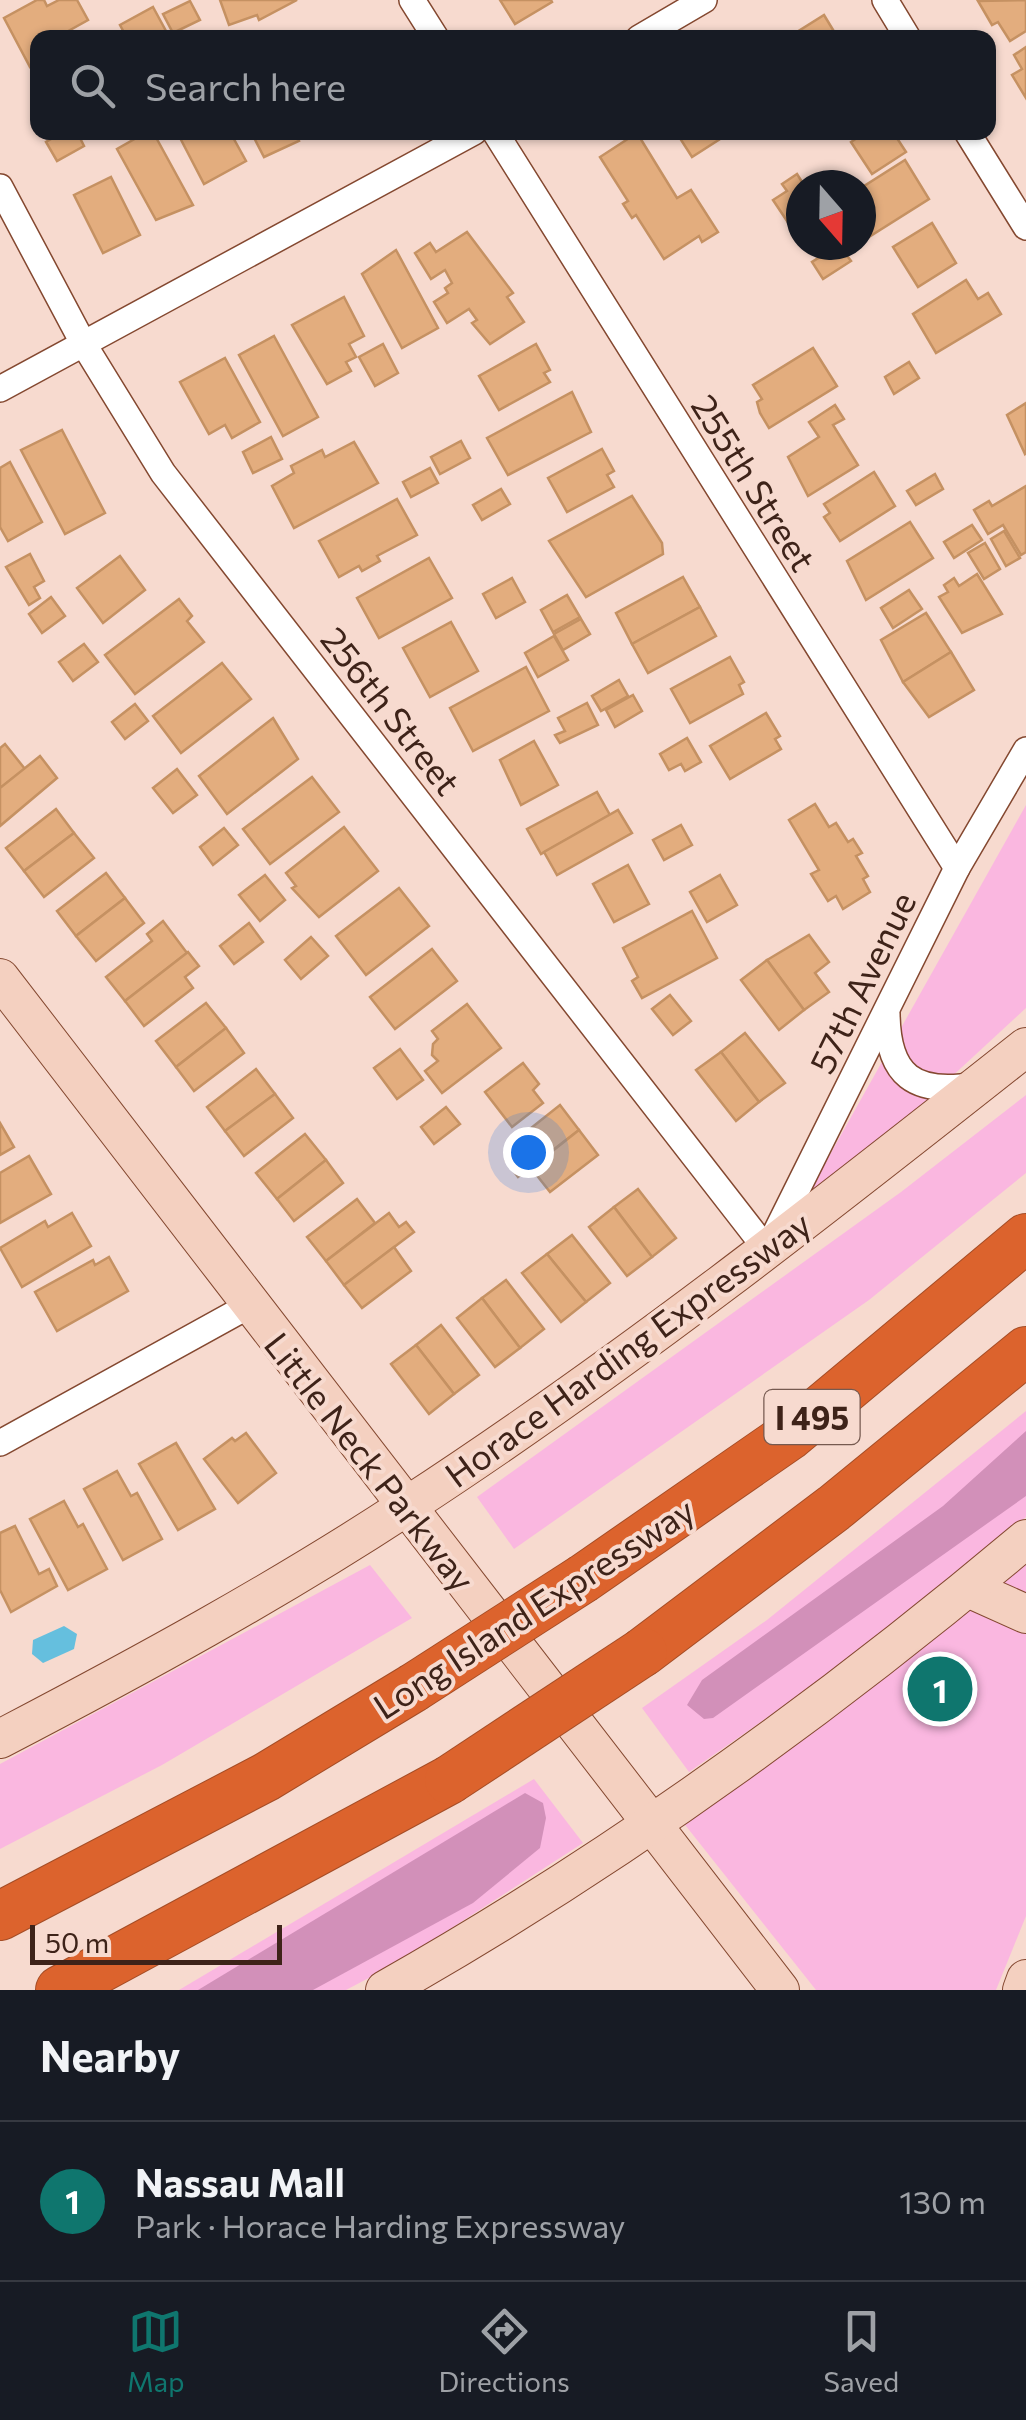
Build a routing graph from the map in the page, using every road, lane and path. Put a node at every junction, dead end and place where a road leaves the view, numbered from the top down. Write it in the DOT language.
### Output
graph roads {
  1 [pos="412,0"];
  2 [pos="704,0"];
  3 [pos="885,0"];
  4 [pos="431,30"];
  5 [pos="653,30"];
  6 [pos="903,30"];
  7 [pos="459,140"];
  8 [pos="500,140"];
  9 [pos="972,140"];
  10 [pos="0,187"];
  11 [pos="1026,227"];
  12 [pos="83,343"];
  13 [pos="0,389"];
  14 [pos="1026,750"];
  15 [pos="957,868"];
  16 [pos="0,978"];
  17 [pos="887,1009"];
  18 [pos="1026,1047"];
  19 [pos="978,1085"];
  20 [pos="1026,1238"];
  21 [pos="767,1250"];
  22 [pos="250,1304"];
  23 [pos="1026,1351"];
  24 [pos="0,1444"];
  25 [pos="406,1507"];
  26 [pos="1026,1540"];
  27 [pos="968,1588"];
  28 [pos="1026,1614"];
  29 [pos="0,1739"];
  30 [pos="657,1824"];
  31 [pos="0,1916"];
  32 [pos="1026,1978"];
  33 [pos="60,1990"];
  34 [pos="385,1990"];
  35 [pos="780,1990"];
  36 [pos="1022,1990"];
  1 -- 4 [label="street"];
  2 -- 5 [label="street"];
  3 -- 6 [label="street"];
  7 -- 12 [label="street"];
  8 -- 15 [label="street, 255th Street"];
  9 -- 11 [label="street"];
  10 -- 12 [label="street, 256th Street"];
  12 -- 13 [label="street"];
  12 -- 21 [label="street, 256th Street"];
  14 -- 15 [label="street, 57th Avenue"];
  15 -- 17 [label="street, 57th Avenue"];
  16 -- 22 [label="main road, Little Neck Parkway"];
  17 -- 19 [label="street"];
  17 -- 21 [label="street, 57th Avenue"];
  18 -- 19 [label="main road, Horace Harding Expressway"];
  19 -- 21 [label="main road, Horace Harding Expressway"];
  20 -- 31 [label="highway, Long Island Expressway / I 495, bridge"];
  21 -- 25 [label="main road, Horace Harding Expressway"];
  22 -- 24 [label="street"];
  22 -- 25 [label="main road, Little Neck Parkway"];
  23 -- 33 [label="highway, I 495, bridge"];
  25 -- 29 [label="main road, Horace Harding Expressway"];
  25 -- 30 [label="main road, Little Neck Parkway"];
  26 -- 27 [label="main road"];
  27 -- 28 [label="main road"];
  27 -- 30 [label="main road"];
  30 -- 34 [label="main road"];
  30 -- 35 [label="main road, Little Neck Parkway"];
  32 -- 36 [label="main road"];
}
